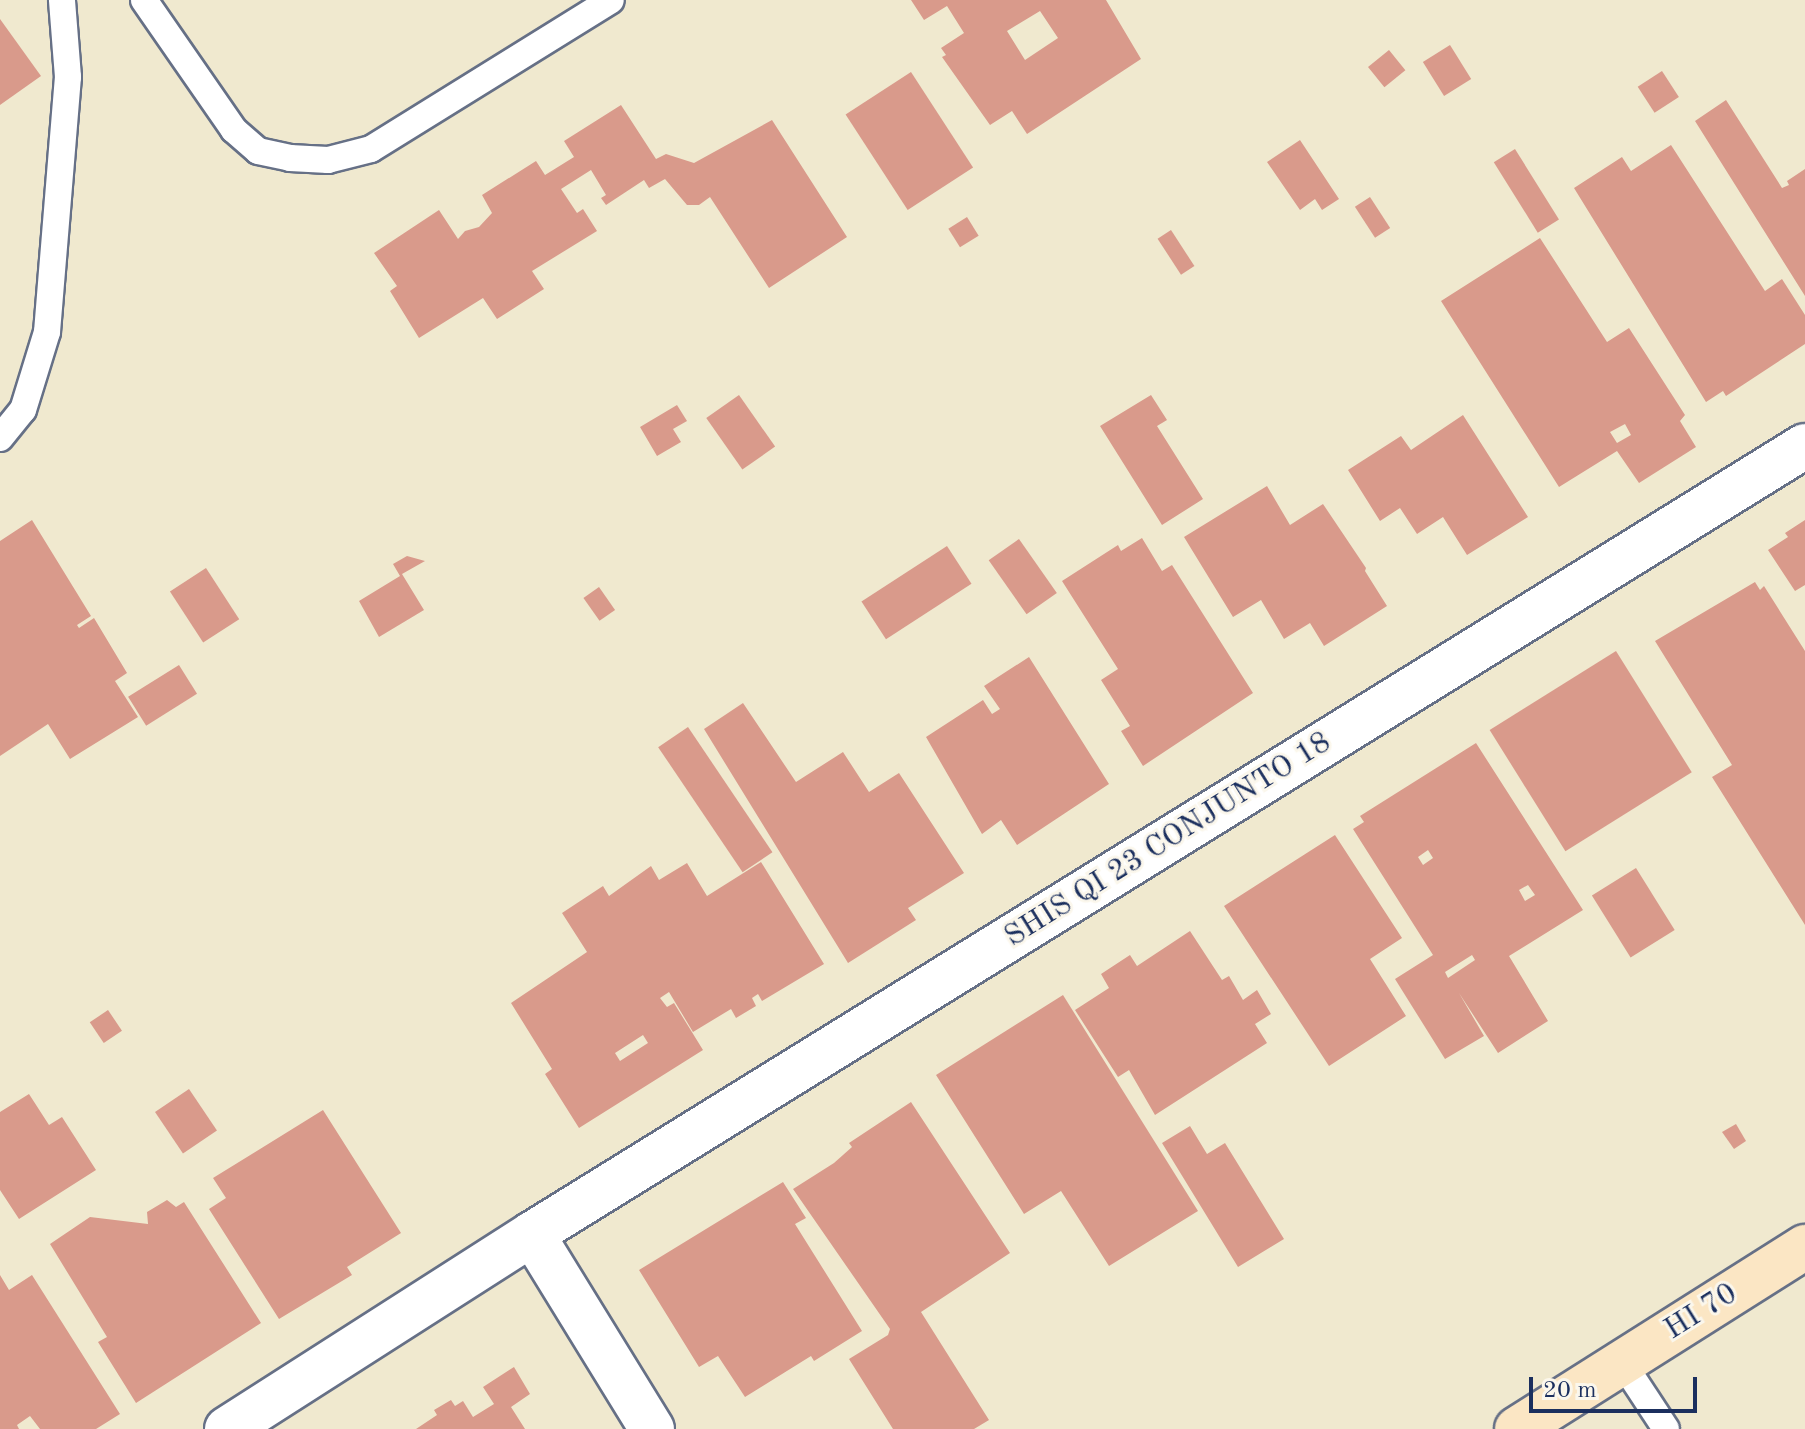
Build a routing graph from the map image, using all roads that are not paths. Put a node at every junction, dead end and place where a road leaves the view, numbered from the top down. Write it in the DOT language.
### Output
graph roads {
  1 [pos="62,0"];
  2 [pos="144,0"];
  3 [pos="611,0"];
  4 [pos="0,438"];
  5 [pos="1805,446"];
  6 [pos="532,1234"];
  7 [pos="1805,1247"];
  8 [pos="1622,1362"];
  9 [pos="227,1429"];
  10 [pos="652,1429"];
  11 [pos="1517,1429"];
  12 [pos="1666,1429"];
  1 -- 4 [label="lane"];
  2 -- 3 [label="lane"];
  5 -- 6 [label="street, SHIS QI 23 CONJUNTO 18"];
  6 -- 9 [label="street, SHIS QI 23 CONJUNTO 18"];
  6 -- 10 [label="street"];
  7 -- 8 [label="street, HI 70"];
  8 -- 11 [label="street, HI 70"];
  8 -- 12 [label="lane"];
}
